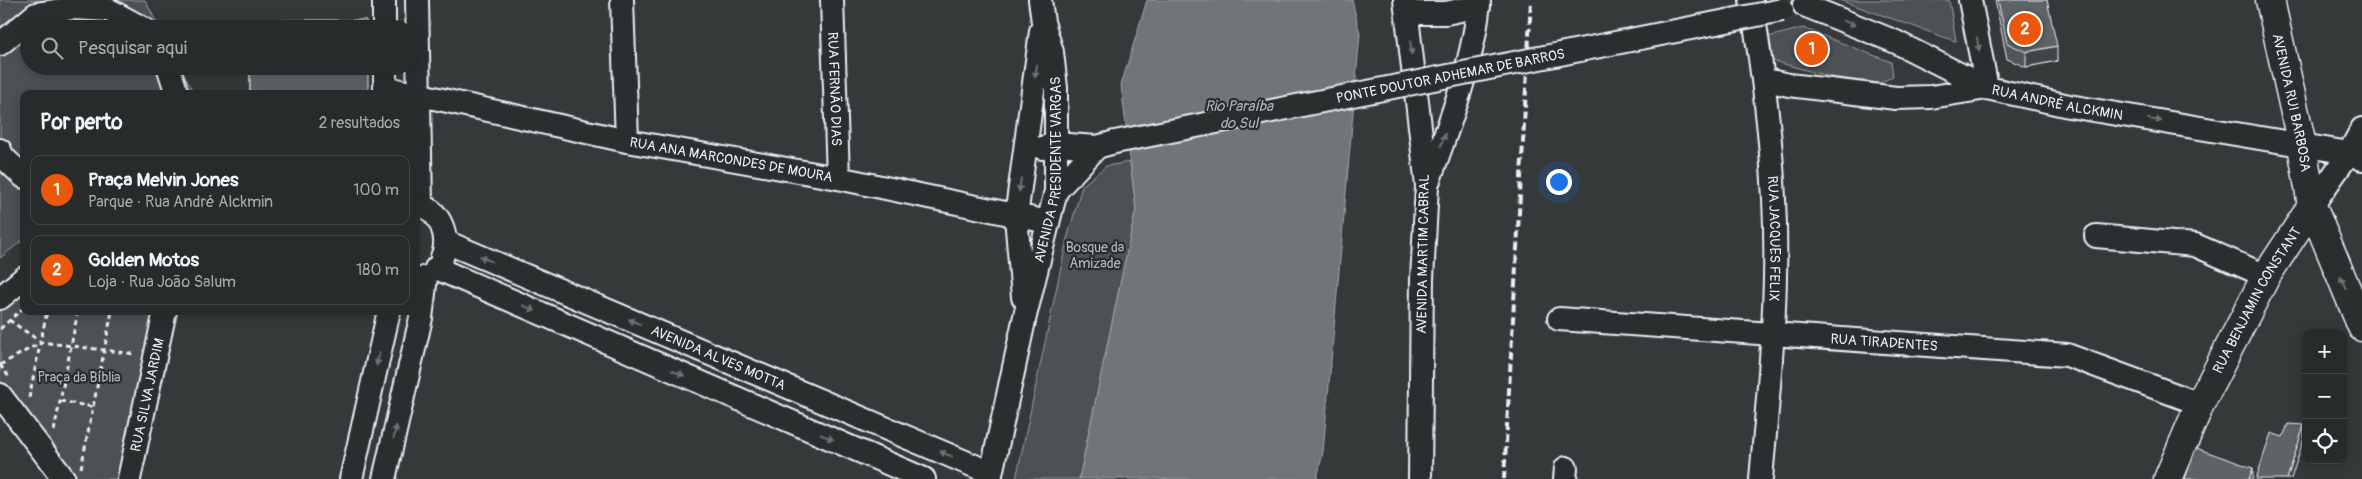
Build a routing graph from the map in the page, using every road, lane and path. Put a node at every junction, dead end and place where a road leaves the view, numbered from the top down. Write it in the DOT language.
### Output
graph roads {
  1 [pos="125,0"];
  2 [pos="384,0"];
  3 [pos="417,0"];
  4 [pos="622,0"];
  5 [pos="832,0"];
  6 [pos="1040,0"];
  7 [pos="1751,0"];
  8 [pos="1970,0"];
  9 [pos="2270,0"];
  10 [pos="1479,3"];
  11 [pos="1809,3"];
  12 [pos="1406,6"];
  13 [pos="32,7"];
  14 [pos="21,20"];
  15 [pos="128,20"];
  16 [pos="139,20"];
  17 [pos="384,20"];
  18 [pos="417,20"];
  19 [pos="20,21"];
  20 [pos="1043,22"];
  21 [pos="0,44"];
  22 [pos="171,75"];
  23 [pos="416,75"];
  24 [pos="1765,80"];
  25 [pos="385,82"];
  26 [pos="1987,88"];
  27 [pos="176,90"];
  28 [pos="406,90"];
  29 [pos="416,90"];
  30 [pos="420,95"];
  31 [pos="2362,130"];
  32 [pos="627,141"];
  33 [pos="1055,144"];
  34 [pos="1106,144"];
  35 [pos="2302,145"];
  36 [pos="0,150"];
  37 [pos="1024,153"];
  38 [pos="2356,156"];
  39 [pos="20,173"];
  40 [pos="838,178"];
  41 [pos="1427,186"];
  42 [pos="1056,191"];
  43 [pos="420,205"];
  44 [pos="2312,206"];
  45 [pos="1016,217"];
  46 [pos="1048,222"];
  47 [pos="2096,236"];
  48 [pos="446,242"];
  49 [pos="426,275"];
  50 [pos="2266,276"];
  51 [pos="20,281"];
  52 [pos="0,298"];
  53 [pos="20,310"];
  54 [pos="46,315"];
  55 [pos="77,315"];
  56 [pos="111,315"];
  57 [pos="165,315"];
  58 [pos="388,315"];
  59 [pos="1025,316"];
  60 [pos="1559,319"];
  61 [pos="9,320"];
  62 [pos="2362,327"];
  63 [pos="0,328"];
  64 [pos="1773,335"];
  65 [pos="41,342"];
  66 [pos="71,346"];
  67 [pos="104,349"];
  68 [pos="156,357"];
  69 [pos="716,357"];
  70 [pos="0,365"];
  71 [pos="703,383"];
  72 [pos="0,395"];
  73 [pos="28,401"];
  74 [pos="60,401"];
  75 [pos="2200,404"];
  76 [pos="93,407"];
  77 [pos="53,434"];
  78 [pos="72,475"];
  79 [pos="990,476"];
  80 [pos="129,479"];
  81 [pos="351,479"];
  82 [pos="384,479"];
  83 [pos="924,479"];
  84 [pos="1420,479"];
  85 [pos="1761,479"];
  86 [pos="2168,479"];
  1 -- 16 [label="street"];
  2 -- 17 [label="street"];
  3 -- 18 [label="street"];
  4 -- 32 [label="street"];
  5 -- 40 [label="street, RUA FERNÃO DIAS"];
  6 -- 20 [label="street, AVENIDA PRESIDENTE VARGAS"];
  7 -- 24 [label="street, RUA JACQUES FELIX"];
  8 -- 26 [label="street, one-way"];
  9 -- 35 [label="main road, AVENIDA RUI BARBOSA"];
  10 -- 12 [label="street"];
  41 -- 10 [label="street, one-way"];
  11 -- 26 [label="street, one-way"];
  11 -- 34 [label="street, PONTE DOUTOR ADHEMAR DE BARROS, bridge"];
  12 -- 41 [label="street, AVENIDA MARTIM CABRAL, one-way"];
  13 -- 14 [label="street"];
  13 -- 15 [label="street"];
  19 -- 21 [label="street"];
  20 -- 33 [label="street, AVENIDA PRESIDENTE VARGAS"];
  20 -- 37 [label="street, AVENIDA PRESIDENTE VARGAS, one-way"];
  22 -- 27 [label="street"];
  23 -- 29 [label="street"];
  24 -- 26 [label="street, RUA ANDRÉ ALCKMIN"];
  24 -- 64 [label="street, RUA JACQUES FELIX"];
  25 -- 28 [label="street, RUA ANA MARCONDES DE MOURA"];
  26 -- 35 [label="street, RUA ANDRÉ ALCKMIN, one-way"];
  30 -- 32 [label="street, RUA ANA MARCONDES DE MOURA"];
  31 -- 38 [label="street, RUA BENJAMIN CONSTANT"];
  32 -- 40 [label="street, RUA ANA MARCONDES DE MOURA"];
  33 -- 34 [label="street, PONTE DOUTOR ADHEMAR DE BARROS"];
  33 -- 37 [label="street"];
  33 -- 42 [label="street, AVENIDA PRESIDENTE VARGAS"];
  34 -- 42 [label="street"];
  35 -- 38 [label="street, RUA ANDRÉ ALCKMIN"];
  35 -- 44 [label="main road, AVENIDA RUI BARBOSA"];
  36 -- 39 [label="street"];
  37 -- 45 [label="street, AVENIDA PRESIDENTE VARGAS, one-way"];
  38 -- 44 [label="street, RUA BENJAMIN CONSTANT"];
  40 -- 45 [label="street, RUA ANA MARCONDES DE MOURA"];
  41 -- 84 [label="street, AVENIDA MARTIM CABRAL"];
  42 -- 46 [label="street, AVENIDA PRESIDENTE VARGAS"];
  43 -- 48 [label="street"];
  44 -- 50 [label="main road, RUA BENJAMIN CONSTANT"];
  62 -- 44 [label="main road, AVENIDA RUI BARBOSA, one-way"];
  45 -- 46 [label="street, RUA ANA MARCONDES DE MOURA"];
  45 -- 59 [label="street, AVENIDA PRESIDENTE VARGAS"];
  46 -- 59 [label="street, AVENIDA PRESIDENTE VARGAS"];
  47 -- 50 [label="street"];
  48 -- 49 [label="street"];
  69 -- 48 [label="street, AVENIDA ALVES MOTTA, one-way"];
  49 -- 71 [label="street, AVENIDA ALVES MOTTA, one-way"];
  82 -- 49 [label="street, one-way"];
  50 -- 75 [label="main road, RUA BENJAMIN CONSTANT"];
  51 -- 52 [label="street"];
  53 -- 61 [label="path"];
  54 -- 65 [label="path"];
  55 -- 66 [label="path"];
  56 -- 67 [label="path"];
  57 -- 68 [label="street, RUA SILVA JARDIM"];
  58 -- 81 [label="street, one-way"];
  59 -- 79 [label="street, AVENIDA PRESIDENTE VARGAS"];
  60 -- 64 [label="street, RUA TIRADENTES"];
  61 -- 63 [label="path"];
  61 -- 65 [label="path"];
  64 -- 75 [label="street, RUA TIRADENTES"];
  64 -- 85 [label="street, RUA JACQUES FELIX"];
  65 -- 66 [label="path"];
  65 -- 70 [label="path"];
  65 -- 73 [label="path"];
  66 -- 67 [label="path"];
  66 -- 74 [label="path"];
  67 -- 68 [label="path"];
  67 -- 76 [label="path"];
  68 -- 80 [label="street, RUA SILVA JARDIM"];
  69 -- 71 [label="street"];
  79 -- 69 [label="street, AVENIDA ALVES MOTTA, one-way"];
  71 -- 83 [label="street, AVENIDA ALVES MOTTA, one-way"];
  72 -- 78 [label="street"];
  74 -- 76 [label="path"];
  74 -- 77 [label="path"];
  75 -- 86 [label="main road, RUA BENJAMIN CONSTANT"];
  76 -- 78 [label="path"];
}
